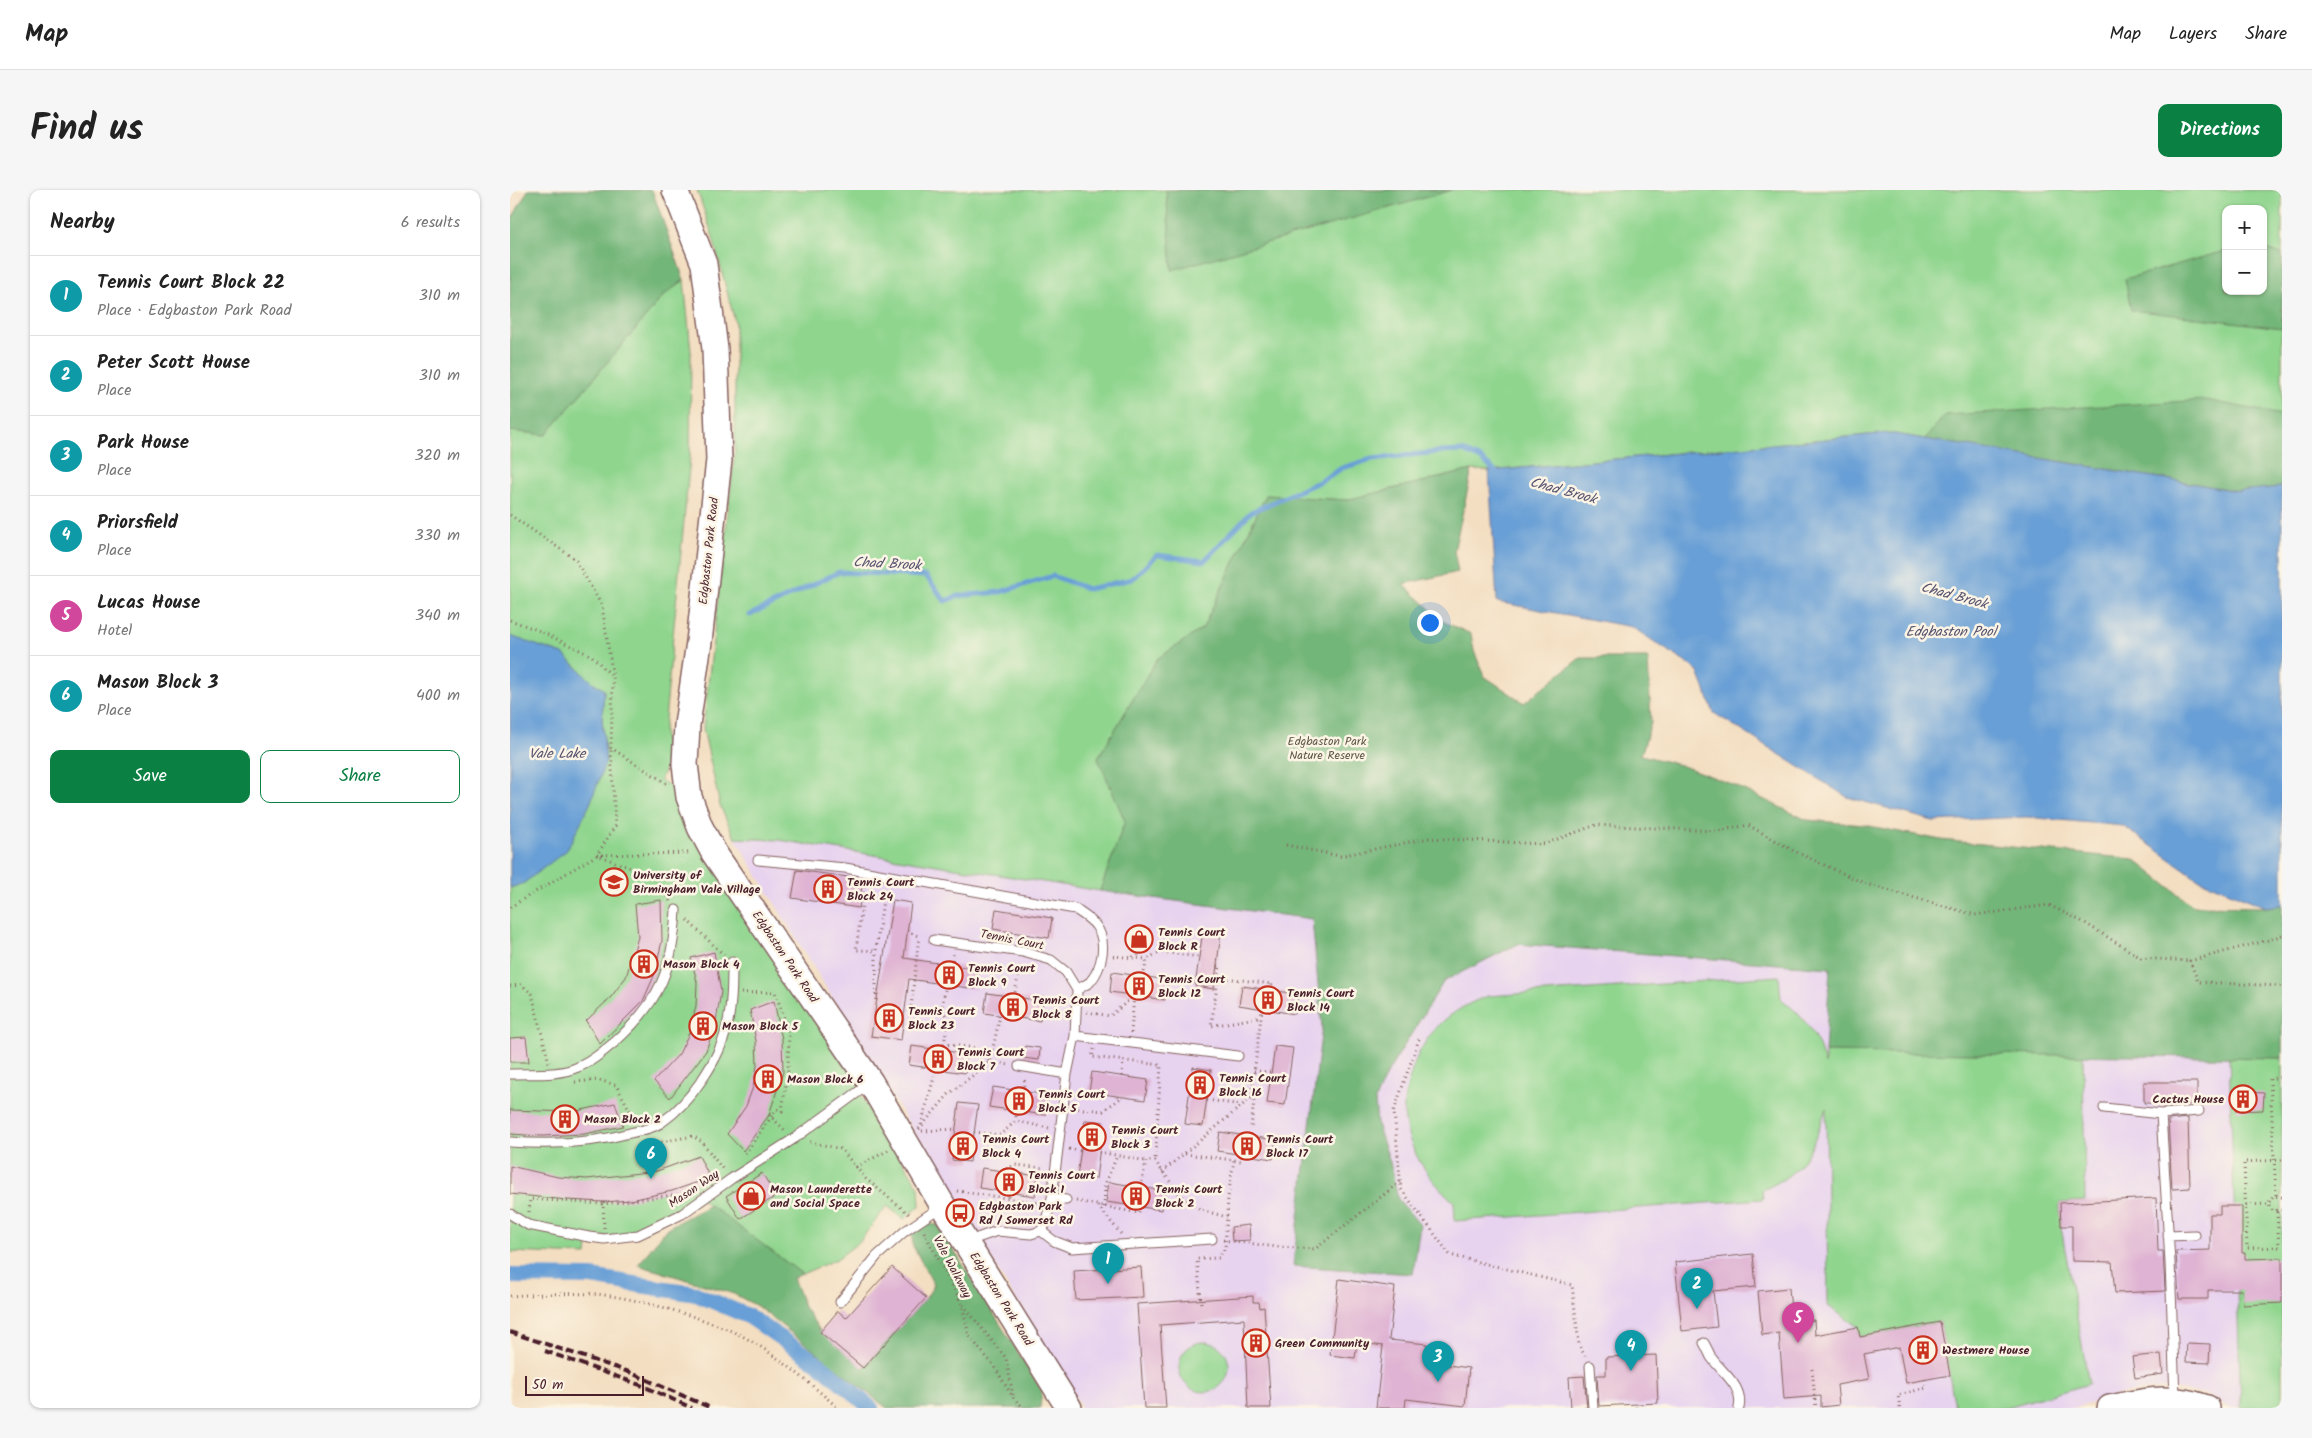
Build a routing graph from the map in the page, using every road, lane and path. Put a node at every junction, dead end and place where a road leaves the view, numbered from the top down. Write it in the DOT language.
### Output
graph roads {
  1 [pos="675,190"];
  2 [pos="510,515"];
  3 [pos="510,620"];
  4 [pos="613,678"];
  5 [pos="611,748"];
  6 [pos="689,797"];
  7 [pos="1286,845"];
  8 [pos="714,853"];
  9 [pos="597,854"];
  10 [pos="758,860"];
  11 [pos="866,872"];
  12 [pos="887,875"];
  13 [pos="510,907"];
  14 [pos="676,910"];
  15 [pos="907,931"];
  16 [pos="2282,935"];
  17 [pos="919,937"];
  18 [pos="934,940"];
  19 [pos="876,952"];
  20 [pos="1023,952"];
  21 [pos="1102,955"];
  22 [pos="1133,957"];
  23 [pos="1199,957"];
  24 [pos="1138,958"];
  25 [pos="1147,959"];
  26 [pos="2190,961"];
  27 [pos="732,962"];
  28 [pos="1217,966"];
  29 [pos="1143,977"];
  30 [pos="1218,977"];
  31 [pos="946,985"];
  32 [pos="510,986"];
  33 [pos="2282,986"];
  34 [pos="1076,990"];
  35 [pos="1271,990"];
  36 [pos="732,993"];
  37 [pos="1014,997"];
  38 [pos="876,1000"];
  39 [pos="1262,1009"];
  40 [pos="1076,1010"];
  41 [pos="1000,1015"];
  42 [pos="910,1016"];
  43 [pos="1261,1017"];
  44 [pos="1075,1036"];
  45 [pos="1095,1037"];
  46 [pos="1419,1039"];
  47 [pos="1131,1042"];
  48 [pos="944,1044"];
  49 [pos="933,1048"];
  50 [pos="1238,1056"];
  51 [pos="1124,1061"];
  52 [pos="990,1062"];
  53 [pos="1019,1066"];
  54 [pos="936,1070"];
  55 [pos="1254,1071"];
  56 [pos="1271,1072"];
  57 [pos="550,1073"];
  58 [pos="510,1074"];
  59 [pos="1067,1074"];
  60 [pos="1122,1076"];
  61 [pos="2282,1077"];
  62 [pos="571,1082"];
  63 [pos="871,1083"];
  64 [pos="1122,1097"];
  65 [pos="1251,1098"];
  66 [pos="1207,1100"];
  67 [pos="1242,1105"];
  68 [pos="1063,1106"];
  69 [pos="2104,1108"];
  70 [pos="1016,1111"];
  71 [pos="2199,1111"];
  72 [pos="2161,1114"];
  73 [pos="770,1116"];
  74 [pos="1016,1121"];
  75 [pos="1250,1128"];
  76 [pos="956,1129"];
  77 [pos="1059,1130"];
  78 [pos="640,1131"];
  79 [pos="974,1132"];
  80 [pos="913,1134"];
  81 [pos="795,1138"];
  82 [pos="510,1142"];
  83 [pos="1100,1152"];
  84 [pos="1184,1154"];
  85 [pos="1242,1155"];
  86 [pos="1117,1156"];
  87 [pos="1234,1160"];
  88 [pos="2275,1160"];
  89 [pos="2282,1160"];
  90 [pos="738,1161"];
  91 [pos="1146,1161"];
  92 [pos="1155,1162"];
  93 [pos="856,1167"];
  94 [pos="732,1168"];
  95 [pos="1054,1170"];
  96 [pos="1002,1171"];
  97 [pos="1162,1172"];
  98 [pos="1400,1182"];
  99 [pos="1141,1187"];
  100 [pos="1009,1192"];
  101 [pos="2276,1195"];
  102 [pos="1008,1197"];
  103 [pos="2282,1197"];
  104 [pos="949,1198"];
  105 [pos="687,1199"];
  106 [pos="1066,1200"];
  107 [pos="1051,1202"];
  108 [pos="603,1203"];
  109 [pos="2268,1204"];
  110 [pos="2246,1205"];
  111 [pos="1098,1206"];
  112 [pos="1104,1207"];
  113 [pos="1139,1207"];
  114 [pos="2282,1210"];
  115 [pos="2277,1212"];
  116 [pos="510,1214"];
  117 [pos="1227,1217"];
  118 [pos="919,1222"];
  119 [pos="528,1225"];
  120 [pos="1041,1231"];
  121 [pos="2195,1235"];
  122 [pos="2168,1236"];
  123 [pos="604,1239"];
  124 [pos="1212,1240"];
  125 [pos="1226,1241"];
  126 [pos="966,1242"];
  127 [pos="1130,1244"];
  128 [pos="2281,1247"];
  129 [pos="510,1296"];
  130 [pos="840,1302"];
  131 [pos="1201,1303"];
  132 [pos="962,1304"];
  133 [pos="1704,1343"];
  134 [pos="1590,1366"];
  135 [pos="1812,1369"];
  136 [pos="1925,1379"];
  137 [pos="1014,1399"];
  138 [pos="2175,1401"];
  139 [pos="1436,1402"];
  140 [pos="1067,1407"];
  141 [pos="838,1408"];
  142 [pos="1024,1408"];
  143 [pos="1436,1408"];
  144 [pos="1593,1408"];
  145 [pos="1739,1408"];
  146 [pos="1816,1408"];
  147 [pos="1900,1408"];
  148 [pos="2110,1408"];
  149 [pos="2206,1408"];
  1 -- 6 [label="street, Edgbaston Park Road"];
  2 -- 4 [label="path"];
  3 -- 4 [label="path"];
  4 -- 5 [label="path"];
  5 -- 6 [label="path"];
  5 -- 9 [label="path"];
  6 -- 8 [label="street, Edgbaston Park Road"];
  7 -- 26 [label="path"];
  8 -- 9 [label="path"];
  8 -- 63 [label="street, Edgbaston Park Road"];
  9 -- 13 [label="path"];
  9 -- 14 [label="path"];
  10 -- 11 [label="lane"];
  11 -- 12 [label="lane"];
  11 -- 19 [label="path"];
  12 -- 19 [label="path"];
  12 -- 21 [label="lane"];
  14 -- 27 [label="path"];
  14 -- 57 [label="lane"];
  15 -- 17 [label="path"];
  16 -- 26 [label="path"];
  17 -- 18 [label="path"];
  17 -- 42 [label="path"];
  18 -- 20 [label="lane, Tennis Court"];
  19 -- 38 [label="path"];
  20 -- 34 [label="lane, Tennis Court"];
  20 -- 37 [label="path"];
  21 -- 22 [label="path"];
  21 -- 34 [label="lane"];
  22 -- 24 [label="path"];
  22 -- 24 [label="path"];
  23 -- 25 [label="path"];
  24 -- 25 [label="path"];
  25 -- 29 [label="path"];
  26 -- 33 [label="path"];
  27 -- 36 [label="lane"];
  28 -- 30 [label="path"];
  30 -- 35 [label="path"];
  30 -- 43 [label="path"];
  31 -- 48 [label="path"];
  32 -- 57 [label="path"];
  34 -- 40 [label="lane"];
  36 -- 73 [label="path"];
  36 -- 78 [label="lane"];
  39 -- 43 [label="path"];
  40 -- 44 [label="lane"];
  40 -- 47 [label="path"];
  41 -- 52 [label="path"];
  43 -- 55 [label="path"];
  44 -- 45 [label="lane"];
  44 -- 59 [label="lane"];
  45 -- 47 [label="lane"];
  45 -- 51 [label="path"];
  46 -- 98 [label="path"];
  47 -- 50 [label="lane"];
  48 -- 49 [label="path"];
  48 -- 52 [label="path"];
  51 -- 60 [label="path"];
  51 -- 92 [label="path"];
  52 -- 53 [label="path"];
  52 -- 80 [label="path"];
  53 -- 59 [label="lane"];
  54 -- 80 [label="path"];
  55 -- 56 [label="path"];
  55 -- 65 [label="path"];
  57 -- 58 [label="lane"];
  59 -- 68 [label="lane"];
  61 -- 88 [label="path"];
  62 -- 78 [label="path"];
  63 -- 80 [label="street, Edgbaston Park Road"];
  63 -- 81 [label="lane, Mason Way"];
  64 -- 68 [label="path"];
  65 -- 67 [label="path"];
  65 -- 75 [label="path"];
  66 -- 67 [label="path"];
  67 -- 84 [label="path"];
  68 -- 77 [label="lane"];
  69 -- 72 [label="lane"];
  70 -- 74 [label="path"];
  71 -- 72 [label="lane"];
  72 -- 122 [label="lane"];
  73 -- 81 [label="path"];
  73 -- 90 [label="path"];
  74 -- 77 [label="path"];
  74 -- 79 [label="path"];
  76 -- 80 [label="path"];
  77 -- 95 [label="lane"];
  78 -- 82 [label="lane"];
  78 -- 94 [label="path"];
  80 -- 93 [label="path"];
  80 -- 104 [label="street, Edgbaston Park Road"];
  81 -- 93 [label="path, Vale Walkway"];
  81 -- 123 [label="lane, Mason Way"];
  83 -- 86 [label="path"];
  84 -- 87 [label="path"];
  84 -- 97 [label="path"];
  85 -- 87 [label="path"];
  86 -- 91 [label="path"];
  86 -- 112 [label="path"];
  87 -- 117 [label="path"];
  88 -- 89 [label="path"];
  88 -- 101 [label="path"];
  88 -- 110 [label="path"];
  91 -- 92 [label="path"];
  91 -- 99 [label="path"];
  92 -- 97 [label="path"];
  93 -- 118 [label="path, Vale Walkway"];
  95 -- 96 [label="path"];
  95 -- 107 [label="lane"];
  97 -- 117 [label="path"];
  98 -- 125 [label="path"];
  98 -- 134 [label="path"];
  100 -- 102 [label="path"];
  101 -- 103 [label="path"];
  101 -- 109 [label="path"];
  102 -- 104 [label="path"];
  102 -- 107 [label="path"];
  104 -- 118 [label="lane"];
  104 -- 126 [label="street, Edgbaston Park Road"];
  105 -- 108 [label="path"];
  106 -- 107 [label="lane"];
  106 -- 111 [label="path"];
  107 -- 120 [label="lane"];
  108 -- 119 [label="path"];
  108 -- 123 [label="path"];
  109 -- 110 [label="path"];
  109 -- 115 [label="path"];
  110 -- 128 [label="path"];
  111 -- 112 [label="path"];
  111 -- 127 [label="path"];
  112 -- 113 [label="path"];
  114 -- 115 [label="path"];
  115 -- 128 [label="path"];
  116 -- 119 [label="lane, Mason Way"];
  117 -- 125 [label="path"];
  118 -- 130 [label="lane"];
  118 -- 132 [label="path, Vale Walkway"];
  119 -- 123 [label="lane, Mason Way"];
  120 -- 126 [label="lane"];
  120 -- 127 [label="lane"];
  121 -- 122 [label="lane"];
  122 -- 138 [label="lane"];
  124 -- 125 [label="path"];
  124 -- 127 [label="lane"];
  125 -- 131 [label="path"];
  126 -- 140 [label="street, Edgbaston Park Road"];
  129 -- 141 [label="path"];
  132 -- 137 [label="path, Vale Walkway"];
  132 -- 137 [label="path"];
  133 -- 145 [label="lane"];
  134 -- 144 [label="lane"];
  135 -- 146 [label="path"];
  136 -- 147 [label="path"];
  137 -- 142 [label="path, Vale Walkway"];
  138 -- 148 [label="street"];
  138 -- 149 [label="street"];
  139 -- 143 [label="path"];
}
